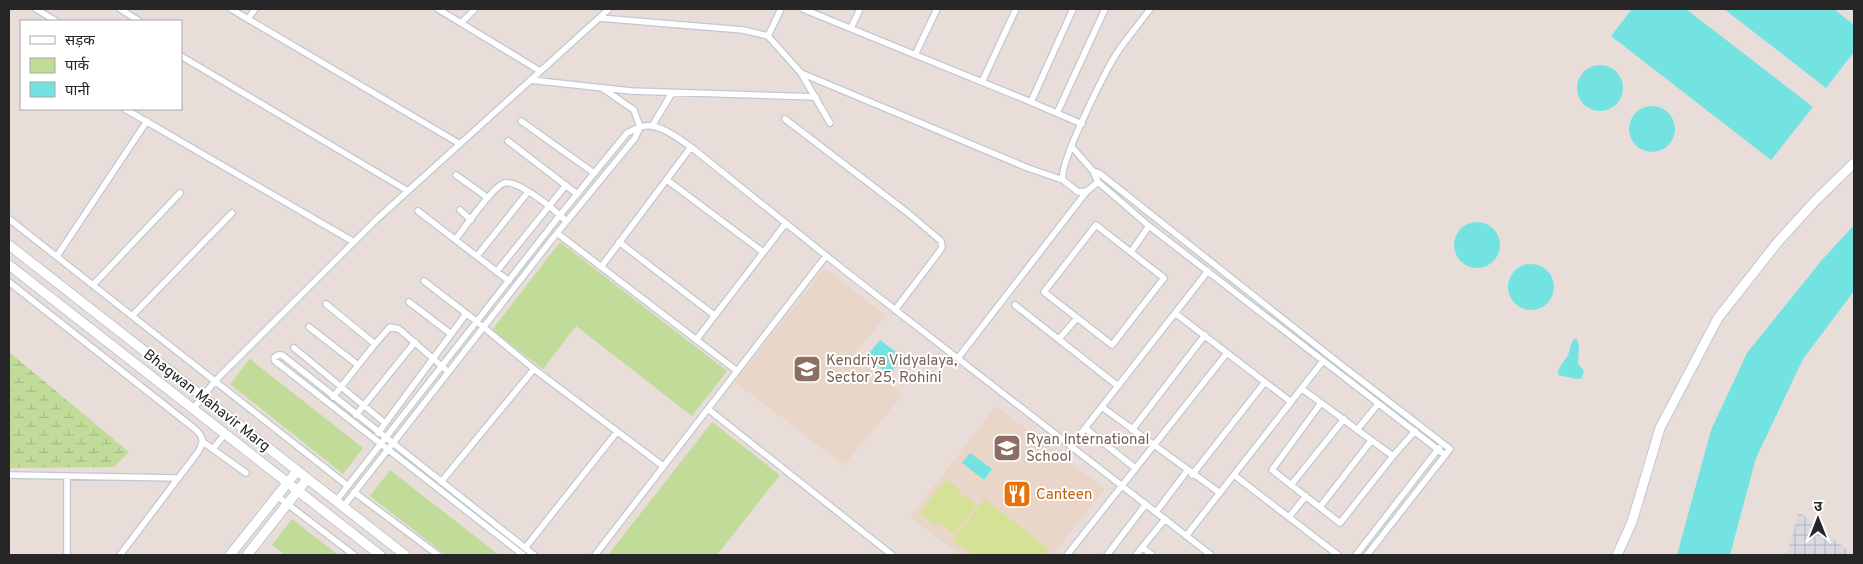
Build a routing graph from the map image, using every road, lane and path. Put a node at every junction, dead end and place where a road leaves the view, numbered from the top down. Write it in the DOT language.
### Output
graph roads {
  1 [pos="36,9"];
  2 [pos="120,9"];
  3 [pos="231,9"];
  4 [pos="255,9"];
  5 [pos="438,9"];
  6 [pos="475,9"];
  7 [pos="609,9"];
  8 [pos="780,9"];
  9 [pos="803,9"];
  10 [pos="860,9"];
  11 [pos="937,9"];
  12 [pos="1016,9"];
  13 [pos="1073,9"];
  14 [pos="1105,9"];
  15 [pos="1150,9"];
  16 [pos="599,18"];
  17 [pos="248,19"];
  18 [pos="54,20"];
  19 [pos="138,20"];
  20 [pos="461,23"];
  21 [pos="851,28"];
  22 [pos="768,36"];
  23 [pos="915,55"];
  24 [pos="182,57"];
  25 [pos="540,71"];
  26 [pos="801,73"];
  27 [pos="530,80"];
  28 [pos="982,82"];
  29 [pos="602,88"];
  30 [pos="672,93"];
  31 [pos="816,97"];
  32 [pos="1031,102"];
  33 [pos="127,110"];
  34 [pos="1057,113"];
  35 [pos="785,119"];
  36 [pos="147,121"];
  37 [pos="521,121"];
  38 [pos="830,123"];
  39 [pos="1082,124"];
  40 [pos="652,126"];
  41 [pos="640,128"];
  42 [pos="508,141"];
  43 [pos="460,144"];
  44 [pos="691,147"];
  45 [pos="1072,147"];
  46 [pos="1854,163"];
  47 [pos="1093,171"];
  48 [pos="594,173"];
  49 [pos="456,175"];
  50 [pos="667,180"];
  51 [pos="1063,180"];
  52 [pos="1098,182"];
  53 [pos="566,185"];
  54 [pos="1087,191"];
  55 [pos="408,192"];
  56 [pos="528,192"];
  57 [pos="180,193"];
  58 [pos="577,194"];
  59 [pos="488,198"];
  60 [pos="548,207"];
  61 [pos="460,210"];
  62 [pos="418,211"];
  63 [pos="232,213"];
  64 [pos="560,215"];
  65 [pos="9,219"];
  66 [pos="471,220"];
  67 [pos="566,221"];
  68 [pos="786,223"];
  69 [pos="1149,226"];
  70 [pos="557,233"];
  71 [pos="456,240"];
  72 [pos="354,242"];
  73 [pos="619,242"];
  74 [pos="9,244"];
  75 [pos="763,252"];
  76 [pos="1131,252"];
  77 [pos="56,256"];
  78 [pos="478,256"];
  79 [pos="826,256"];
  80 [pos="1214,264"];
  81 [pos="9,265"];
  82 [pos="601,267"];
  83 [pos="497,271"];
  84 [pos="1207,272"];
  85 [pos="424,281"];
  86 [pos="509,281"];
  87 [pos="9,282"];
  88 [pos="94,285"];
  89 [pos="409,302"];
  90 [pos="326,304"];
  91 [pos="1015,305"];
  92 [pos="895,310"];
  93 [pos="1175,313"];
  94 [pos="466,314"];
  95 [pos="714,315"];
  96 [pos="132,316"];
  97 [pos="1077,318"];
  98 [pos="476,321"];
  99 [pos="309,327"];
  100 [pos="482,328"];
  101 [pos="451,334"];
  102 [pos="1205,335"];
  103 [pos="1059,339"];
  104 [pos="696,340"];
  105 [pos="415,342"];
  106 [pos="375,344"];
  107 [pos="294,348"];
  108 [pos="1227,352"];
  109 [pos="433,357"];
  110 [pos="958,358"];
  111 [pos="1323,361"];
  112 [pos="358,364"];
  113 [pos="442,366"];
  114 [pos="534,369"];
  115 [pos="448,371"];
  116 [pos="738,371"];
  117 [pos="215,381"];
  118 [pos="1265,382"];
  119 [pos="1118,386"];
  120 [pos="341,387"];
  121 [pos="1302,388"];
  122 [pos="203,397"];
  123 [pos="333,397"];
  124 [pos="1291,402"];
  125 [pos="1321,402"];
  126 [pos="1378,404"];
  127 [pos="363,406"];
  128 [pos="1102,407"];
  129 [pos="193,409"];
  130 [pos="708,409"];
  131 [pos="356,416"];
  132 [pos="1344,419"];
  133 [pos="385,423"];
  134 [pos="1420,426"];
  135 [pos="1085,428"];
  136 [pos="1132,430"];
  137 [pos="1357,430"];
  138 [pos="378,432"];
  139 [pos="617,432"];
  140 [pos="1414,432"];
  141 [pos="225,434"];
  142 [pos="385,438"];
  143 [pos="1371,441"];
  144 [pos="203,442"];
  145 [pos="392,443"];
  146 [pos="1443,443"];
  147 [pos="381,444"];
  148 [pos="1072,446"];
  149 [pos="1153,446"];
  150 [pos="213,449"];
  151 [pos="387,449"];
  152 [pos="1438,450"];
  153 [pos="1445,455"];
  154 [pos="1393,456"];
  155 [pos="663,466"];
  156 [pos="1135,468"];
  157 [pos="297,470"];
  158 [pos="246,473"];
  159 [pos="1189,473"];
  160 [pos="9,475"];
  161 [pos="1234,475"];
  162 [pos="67,476"];
  163 [pos="178,478"];
  164 [pos="307,479"];
  165 [pos="288,482"];
  166 [pos="441,482"];
  167 [pos="1122,485"];
  168 [pos="1291,485"];
  169 [pos="348,486"];
  170 [pos="298,491"];
  171 [pos="354,492"];
  172 [pos="1220,494"];
  173 [pos="277,496"];
  174 [pos="1306,496"];
  175 [pos="288,503"];
  176 [pos="339,504"];
  177 [pos="1146,504"];
  178 [pos="1320,507"];
  179 [pos="1156,512"];
  180 [pos="1289,517"];
  181 [pos="1165,519"];
  182 [pos="1186,536"];
  183 [pos="1142,547"];
  184 [pos="525,548"];
  185 [pos="67,555"];
  186 [pos="120,555"];
  187 [pos="230,555"];
  188 [pos="247,555"];
  189 [pos="354,555"];
  190 [pos="380,555"];
  191 [pos="405,555"];
  192 [pos="438,555"];
  193 [pos="523,555"];
  194 [pos="534,555"];
  195 [pos="595,555"];
  196 [pos="892,555"];
  197 [pos="1067,555"];
  198 [pos="1107,555"];
  199 [pos="1136,555"];
  200 [pos="1152,555"];
  201 [pos="1211,555"];
  202 [pos="1338,555"];
  203 [pos="1356,555"];
  204 [pos="1367,555"];
  205 [pos="1617,555"];
  1 -- 18 [label="street"];
  2 -- 19 [label="street"];
  3 -- 17 [label="street"];
  4 -- 17 [label="street"];
  5 -- 20 [label="street"];
  6 -- 20 [label="street"];
  7 -- 16 [label="street"];
  8 -- 22 [label="street"];
  9 -- 21 [label="street"];
  10 -- 21 [label="street"];
  11 -- 23 [label="street"];
  12 -- 28 [label="street"];
  13 -- 32 [label="street"];
  14 -- 34 [label="street"];
  15 -- 39 [label="street"];
  16 -- 22 [label="street"];
  16 -- 25 [label="street"];
  17 -- 43 [label="street"];
  20 -- 25 [label="street"];
  21 -- 23 [label="street"];
  22 -- 26 [label="street"];
  23 -- 28 [label="street"];
  24 -- 55 [label="street"];
  25 -- 27 [label="street"];
  26 -- 31 [label="street"];
  26 -- 51 [label="street"];
  27 -- 29 [label="street"];
  27 -- 43 [label="street"];
  28 -- 32 [label="street"];
  29 -- 30 [label="street"];
  29 -- 41 [label="street"];
  30 -- 31 [label="street"];
  30 -- 40 [label="street"];
  31 -- 38 [label="street"];
  32 -- 34 [label="street"];
  33 -- 36 [label="street"];
  34 -- 39 [label="street"];
  35 -- 92 [label="street"];
  36 -- 72 [label="street"];
  36 -- 77 [label="street"];
  37 -- 48 [label="street"];
  39 -- 45 [label="street"];
  40 -- 41 [label="street"];
  40 -- 44 [label="street"];
  41 -- 48 [label="street"];
  41 -- 67 [label="street"];
  42 -- 53 [label="street"];
  43 -- 55 [label="street"];
  44 -- 50 [label="street"];
  44 -- 68 [label="street"];
  45 -- 47 [label="street"];
  45 -- 51 [label="street"];
  46 -- 205 [label="main road"];
  47 -- 52 [label="street"];
  47 -- 80 [label="street"];
  48 -- 58 [label="street"];
  49 -- 59 [label="street"];
  50 -- 73 [label="street"];
  50 -- 75 [label="street"];
  51 -- 54 [label="street"];
  52 -- 54 [label="street"];
  52 -- 69 [label="street"];
  53 -- 58 [label="street"];
  53 -- 60 [label="street"];
  54 -- 110 [label="street"];
  55 -- 72 [label="street"];
  56 -- 59 [label="street"];
  56 -- 60 [label="street"];
  56 -- 78 [label="street"];
  57 -- 88 [label="street"];
  58 -- 64 [label="street"];
  59 -- 66 [label="street"];
  60 -- 64 [label="street"];
  60 -- 83 [label="street"];
  61 -- 66 [label="street"];
  62 -- 71 [label="street"];
  63 -- 96 [label="street"];
  64 -- 67 [label="street"];
  64 -- 86 [label="street"];
  65 -- 77 [label="street"];
  66 -- 71 [label="street"];
  67 -- 70 [label="street"];
  68 -- 75 [label="street"];
  68 -- 79 [label="street"];
  69 -- 76 [label="street"];
  69 -- 84 [label="street"];
  70 -- 82 [label="street"];
  70 -- 100 [label="street"];
  71 -- 78 [label="street"];
  72 -- 117 [label="street"];
  73 -- 82 [label="street"];
  73 -- 95 [label="street"];
  74 -- 122 [label="main road, Bhagwan Mahavir Marg"];
  75 -- 95 [label="street"];
  76 -- 97 [label="street"];
  76 -- 97 [label="street"];
  77 -- 88 [label="street"];
  78 -- 83 [label="street"];
  79 -- 92 [label="street"];
  79 -- 116 [label="street"];
  80 -- 84 [label="street"];
  80 -- 134 [label="street"];
  81 -- 129 [label="main road, Bhagwan Mahavir Marg"];
  82 -- 104 [label="street"];
  83 -- 86 [label="street"];
  84 -- 93 [label="street"];
  84 -- 111 [label="street"];
  85 -- 94 [label="street"];
  86 -- 98 [label="street"];
  87 -- 144 [label="street"];
  88 -- 96 [label="street"];
  89 -- 101 [label="street"];
  90 -- 106 [label="street"];
  91 -- 103 [label="street"];
  92 -- 110 [label="street"];
  93 -- 102 [label="street"];
  93 -- 119 [label="street"];
  94 -- 98 [label="street"];
  94 -- 101 [label="street"];
  95 -- 104 [label="street"];
  96 -- 117 [label="street"];
  97 -- 103 [label="street"];
  98 -- 100 [label="street"];
  98 -- 113 [label="street"];
  99 -- 112 [label="street"];
  100 -- 114 [label="street"];
  100 -- 115 [label="street"];
  101 -- 109 [label="street"];
  102 -- 108 [label="street"];
  102 -- 136 [label="street"];
  103 -- 119 [label="street"];
  104 -- 116 [label="street"];
  105 -- 106 [label="street"];
  105 -- 109 [label="street"];
  105 -- 127 [label="street"];
  106 -- 112 [label="street"];
  107 -- 120 [label="street"];
  108 -- 118 [label="street"];
  108 -- 149 [label="street"];
  109 -- 113 [label="street"];
  109 -- 133 [label="street"];
  110 -- 148 [label="street"];
  111 -- 121 [label="street"];
  111 -- 126 [label="street"];
  112 -- 120 [label="street"];
  113 -- 115 [label="street"];
  113 -- 142 [label="street"];
  114 -- 139 [label="street"];
  114 -- 166 [label="street"];
  115 -- 145 [label="street"];
  116 -- 130 [label="street"];
  117 -- 122 [label="street"];
  117 -- 169 [label="street"];
  118 -- 124 [label="street"];
  118 -- 159 [label="street"];
  119 -- 128 [label="street"];
  120 -- 123 [label="street"];
  120 -- 127 [label="street"];
  121 -- 124 [label="street"];
  121 -- 125 [label="street"];
  122 -- 129 [label="street"];
  122 -- 157 [label="main road, Bhagwan Mahavir Marg"];
  123 -- 131 [label="street"];
  123 -- 147 [label="street"];
  124 -- 161 [label="street"];
  125 -- 132 [label="street"];
  125 -- 168 [label="street"];
  126 -- 137 [label="street"];
  126 -- 140 [label="street"];
  127 -- 131 [label="street"];
  127 -- 133 [label="street"];
  128 -- 135 [label="street"];
  128 -- 136 [label="street"];
  129 -- 141 [label="main road, Bhagwan Mahavir Marg"];
  130 -- 155 [label="street"];
  130 -- 196 [label="street"];
  131 -- 138 [label="street"];
  132 -- 137 [label="street"];
  132 -- 168 [label="street"];
  133 -- 138 [label="street"];
  134 -- 140 [label="street"];
  134 -- 146 [label="street"];
  135 -- 148 [label="street"];
  135 -- 156 [label="street"];
  136 -- 149 [label="street"];
  137 -- 143 [label="street"];
  138 -- 142 [label="street"];
  139 -- 155 [label="street"];
  139 -- 184 [label="street"];
  140 -- 152 [label="street"];
  140 -- 154 [label="street"];
  141 -- 150 [label="street"];
  141 -- 165 [label="main road, Bhagwan Mahavir Marg"];
  142 -- 145 [label="street"];
  142 -- 147 [label="street"];
  143 -- 154 [label="street"];
  143 -- 178 [label="street"];
  144 -- 150 [label="street"];
  144 -- 163 [label="street"];
  145 -- 151 [label="street"];
  145 -- 166 [label="street"];
  146 -- 152 [label="street"];
  146 -- 153 [label="street"];
  147 -- 151 [label="street"];
  147 -- 169 [label="street"];
  148 -- 167 [label="street"];
  149 -- 156 [label="street"];
  149 -- 159 [label="street"];
  150 -- 158 [label="street"];
  151 -- 171 [label="street"];
  151 -- 193 [label="street"];
  152 -- 153 [label="street"];
  152 -- 203 [label="street"];
  153 -- 204 [label="street"];
  154 -- 178 [label="street"];
  155 -- 195 [label="street"];
  156 -- 167 [label="street"];
  157 -- 164 [label="main road, Bhagwan Mahavir Marg"];
  157 -- 165 [label="main road"];
  159 -- 172 [label="street"];
  159 -- 179 [label="street"];
  160 -- 162 [label="street"];
  161 -- 172 [label="street"];
  161 -- 180 [label="street"];
  162 -- 163 [label="street"];
  162 -- 185 [label="street"];
  163 -- 186 [label="street"];
  164 -- 170 [label="main road"];
  164 -- 176 [label="main road, Bhagwan Mahavir Marg"];
  165 -- 170 [label="main road"];
  165 -- 173 [label="main road"];
  166 -- 184 [label="street"];
  167 -- 177 [label="street"];
  167 -- 197 [label="street"];
  168 -- 174 [label="street"];
  169 -- 176 [label="street"];
  170 -- 175 [label="main road"];
  170 -- 190 [label="main road"];
  171 -- 176 [label="street"];
  171 -- 192 [label="street"];
  172 -- 182 [label="street"];
  173 -- 175 [label="street"];
  173 -- 187 [label="main road"];
  174 -- 178 [label="street"];
  174 -- 180 [label="street"];
  175 -- 188 [label="main road"];
  175 -- 189 [label="street"];
  176 -- 191 [label="main road, Bhagwan Mahavir Marg"];
  177 -- 179 [label="street"];
  177 -- 198 [label="street"];
  179 -- 181 [label="street"];
  180 -- 202 [label="street"];
  181 -- 182 [label="street"];
  181 -- 183 [label="street"];
  182 -- 201 [label="street"];
  183 -- 199 [label="street"];
  183 -- 200 [label="street"];
  184 -- 194 [label="street"];
}
